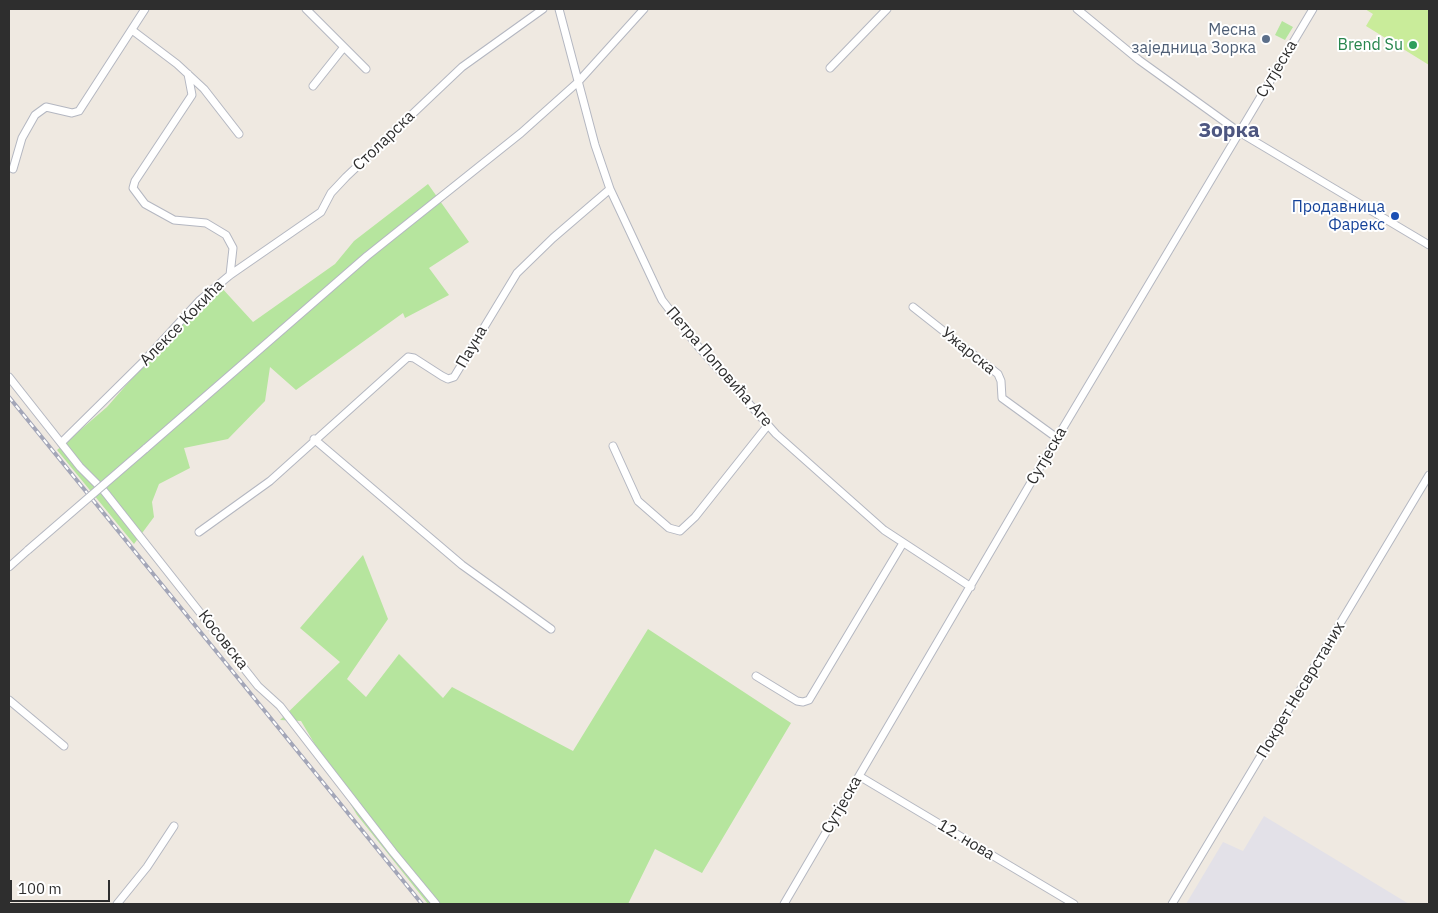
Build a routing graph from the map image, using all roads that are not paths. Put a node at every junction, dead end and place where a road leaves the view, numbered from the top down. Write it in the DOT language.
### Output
graph roads {
  1 [pos="145,9"];
  2 [pos="306,9"];
  3 [pos="543,9"];
  4 [pos="559,9"];
  5 [pos="644,9"];
  6 [pos="887,9"];
  7 [pos="1077,9"];
  8 [pos="1313,9"];
  9 [pos="132,30"];
  10 [pos="344,47"];
  11 [pos="830,68"];
  12 [pos="366,69"];
  13 [pos="188,74"];
  14 [pos="578,82"];
  15 [pos="313,86"];
  16 [pos="1239,132"];
  17 [pos="238,134"];
  18 [pos="13,169"];
  19 [pos="610,189"];
  20 [pos="1429,245"];
  21 [pos="230,274"];
  22 [pos="913,307"];
  23 [pos="9,376"];
  24 [pos="768,425"];
  25 [pos="1057,438"];
  26 [pos="314,439"];
  27 [pos="61,443"];
  28 [pos="614,446"];
  29 [pos="1429,475"];
  30 [pos="199,532"];
  31 [pos="903,543"];
  32 [pos="9,567"];
  33 [pos="972,587"];
  34 [pos="551,629"];
  35 [pos="756,676"];
  36 [pos="9,700"];
  37 [pos="64,746"];
  38 [pos="859,776"];
  39 [pos="174,826"];
  40 [pos="117,904"];
  41 [pos="436,904"];
  42 [pos="784,904"];
  43 [pos="1074,904"];
  44 [pos="1172,904"];
  1 -- 9 [label="street"];
  2 -- 10 [label="street"];
  3 -- 21 [label="street, Столарска"];
  4 -- 14 [label="street, Петра Поповића Аге"];
  5 -- 14 [label="street"];
  6 -- 11 [label="street"];
  7 -- 16 [label="street"];
  8 -- 16 [label="street, Сутјеска"];
  9 -- 13 [label="street"];
  9 -- 18 [label="street"];
  10 -- 12 [label="street"];
  10 -- 15 [label="street"];
  13 -- 17 [label="street"];
  13 -- 21 [label="street, Алексе Кокића"];
  14 -- 19 [label="street, Петра Поповића Аге"];
  14 -- 32 [label="street, bridge"];
  16 -- 20 [label="street"];
  16 -- 25 [label="street, Сутјеска"];
  19 -- 24 [label="street, Петра Поповића Аге"];
  19 -- 26 [label="street, Пауна"];
  21 -- 27 [label="street, Алексе Кокића"];
  22 -- 25 [label="street, Ужарска"];
  23 -- 27 [label="street, Косовска"];
  24 -- 28 [label="street"];
  24 -- 31 [label="street, Петра Поповића Аге"];
  25 -- 33 [label="street, Сутјеска"];
  26 -- 30 [label="street, Пауна"];
  26 -- 34 [label="street"];
  27 -- 41 [label="street, Косовска"];
  29 -- 44 [label="street, Покрет Несврстаних"];
  31 -- 33 [label="street, Петра Поповића Аге"];
  31 -- 35 [label="street"];
  33 -- 38 [label="street, Сутјеска"];
  36 -- 37 [label="street"];
  38 -- 42 [label="street, Сутјеска"];
  38 -- 43 [label="street, 12. нова"];
  39 -- 40 [label="street"];
}
